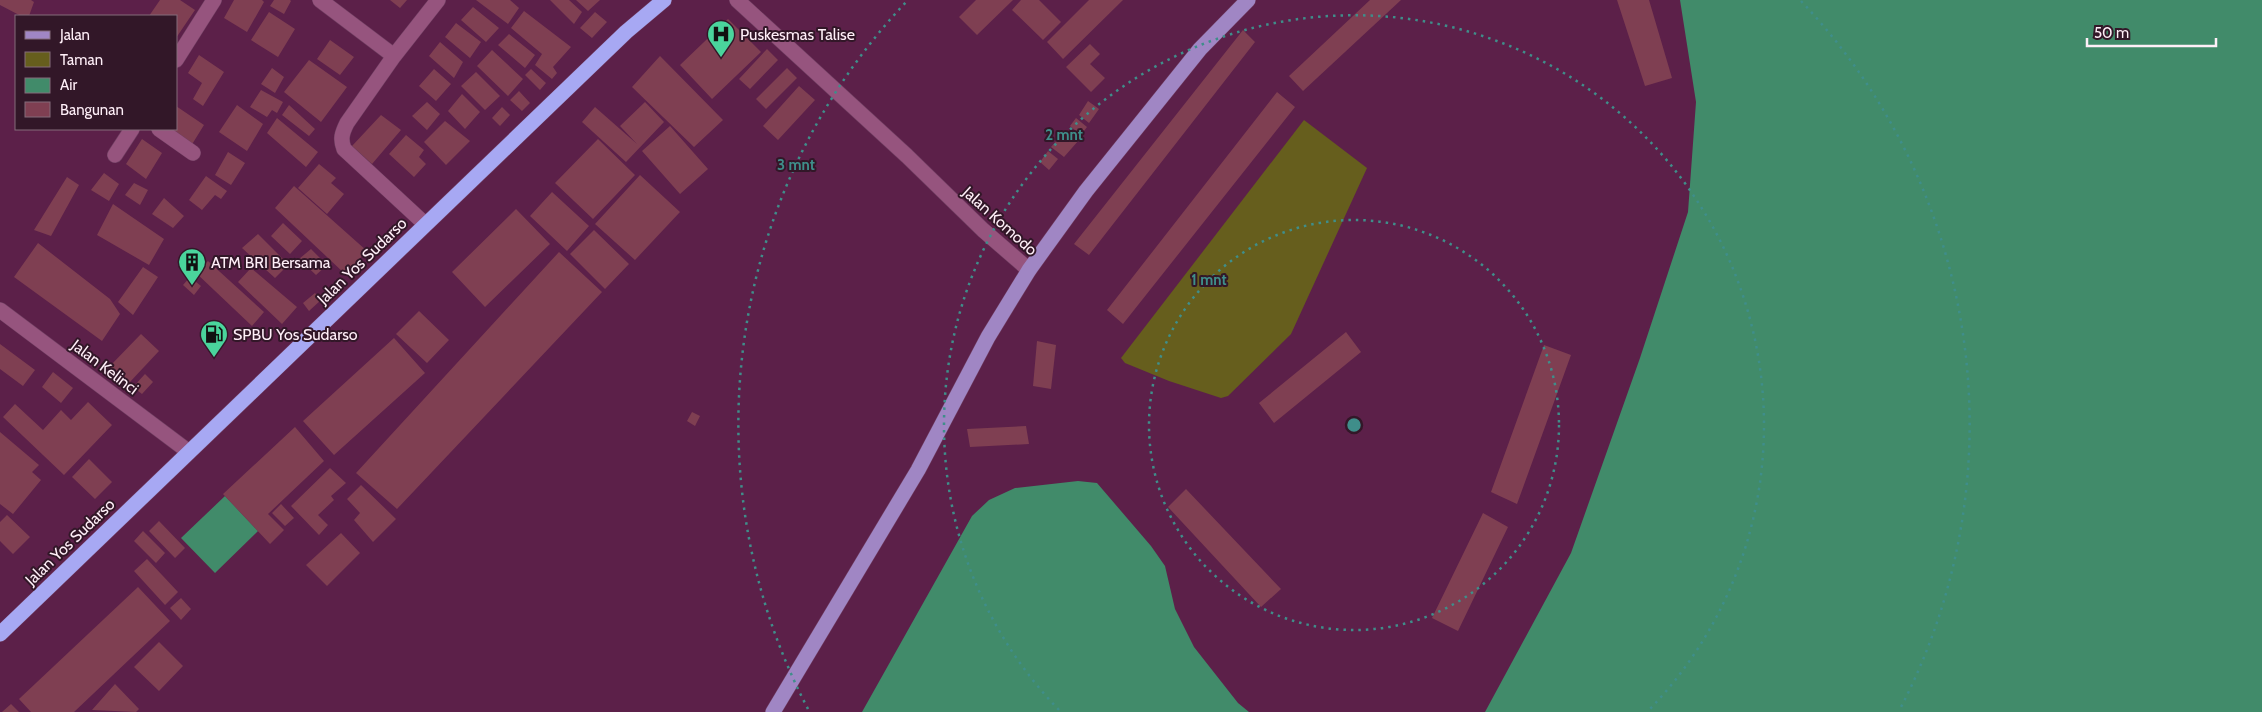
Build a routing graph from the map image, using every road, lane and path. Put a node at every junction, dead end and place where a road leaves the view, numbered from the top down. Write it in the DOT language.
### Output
graph roads {
  1 [pos="214,0"];
  2 [pos="320,0"];
  3 [pos="438,0"];
  4 [pos="664,0"];
  5 [pos="737,0"];
  6 [pos="1248,0"];
  7 [pos="394,56"];
  8 [pos="178,57"];
  9 [pos="131,130"];
  10 [pos="160,130"];
  11 [pos="193,153"];
  12 [pos="115,155"];
  13 [pos="426,224"];
  14 [pos="1029,270"];
  15 [pos="0,310"];
  16 [pos="189,452"];
  17 [pos="0,634"];
  18 [pos="773,712"];
  1 -- 8 [label="street"];
  2 -- 7 [label="street"];
  3 -- 7 [label="street"];
  4 -- 13 [label="highway, Jalan Yos Sudarso"];
  5 -- 14 [label="street, Jalan Komodo"];
  6 -- 14 [label="main road, Jalan Komodo"];
  7 -- 13 [label="street"];
  9 -- 12 [label="street"];
  10 -- 11 [label="street"];
  13 -- 16 [label="highway, Jalan Yos Sudarso"];
  14 -- 18 [label="main road"];
  15 -- 16 [label="street, Jalan Kelinci"];
  16 -- 17 [label="highway, Jalan Yos Sudarso"];
}
